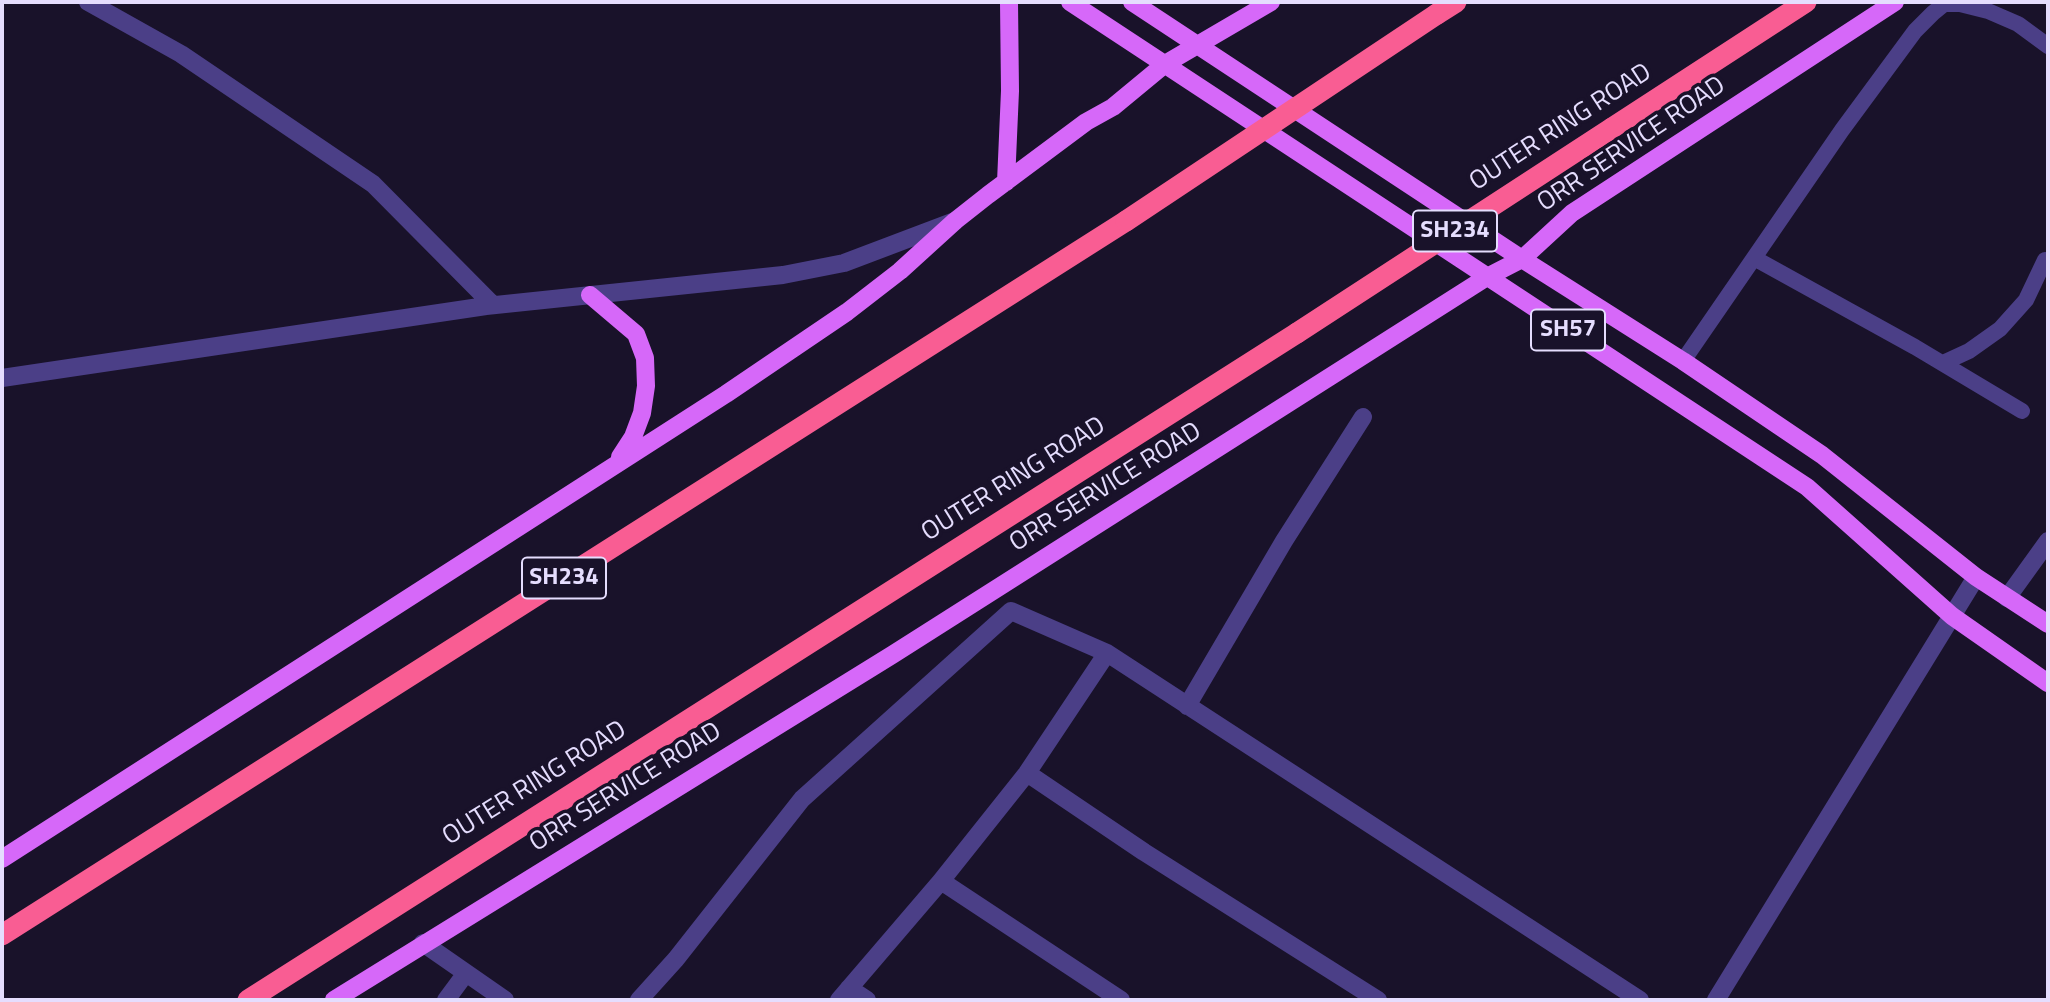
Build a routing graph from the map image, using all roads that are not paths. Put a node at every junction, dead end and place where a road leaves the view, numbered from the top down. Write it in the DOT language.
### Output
graph roads {
  1 [pos="88,2"];
  2 [pos="1009,2"];
  3 [pos="1070,2"];
  4 [pos="1132,2"];
  5 [pos="1271,2"];
  6 [pos="1456,2"];
  7 [pos="1806,2"];
  8 [pos="1895,2"];
  9 [pos="1199,45"];
  10 [pos="2048,46"];
  11 [pos="1165,64"];
  12 [pos="1006,181"];
  13 [pos="955,221"];
  14 [pos="1754,258"];
  15 [pos="1522,259"];
  16 [pos="2045,260"];
  17 [pos="1487,277"];
  18 [pos="590,295"];
  19 [pos="493,305"];
  20 [pos="1683,361"];
  21 [pos="1943,363"];
  22 [pos="2,378"];
  23 [pos="2022,411"];
  24 [pos="1363,417"];
  25 [pos="617,463"];
  26 [pos="2048,541"];
  27 [pos="1976,577"];
  28 [pos="2007,598"];
  29 [pos="1952,616"];
  30 [pos="2048,624"];
  31 [pos="1107,653"];
  32 [pos="2048,683"];
  33 [pos="1187,706"];
  34 [pos="1027,773"];
  35 [pos="2,859"];
  36 [pos="941,881"];
  37 [pos="2,935"];
  38 [pos="423,943"];
  39 [pos="466,973"];
  40 [pos="844,994"];
  41 [pos="248,1000"];
  42 [pos="334,1000"];
  43 [pos="446,1000"];
  44 [pos="505,1000"];
  45 [pos="639,1000"];
  46 [pos="867,1000"];
  47 [pos="1121,1000"];
  48 [pos="1378,1000"];
  49 [pos="1640,1000"];
  50 [pos="1716,1000"];
  1 -- 19 [label="street"];
  2 -- 12 [label="main road"];
  3 -- 11 [label="main road, SH57"];
  4 -- 9 [label="main road, SH57"];
  5 -- 9 [label="main road"];
  6 -- 37 [label="highway, SH234, bridge"];
  7 -- 41 [label="highway, OUTER RING ROAD / SH234, bridge"];
  8 -- 15 [label="main road, ORR SERVICE ROAD"];
  9 -- 11 [label="main road"];
  9 -- 15 [label="main road, SH57"];
  10 -- 14 [label="lane"];
  11 -- 12 [label="main road"];
  11 -- 17 [label="main road, SH57"];
  12 -- 13 [label="main road"];
  13 -- 18 [label="street"];
  13 -- 25 [label="main road"];
  14 -- 20 [label="lane"];
  14 -- 21 [label="lane"];
  15 -- 17 [label="main road, ORR SERVICE ROAD"];
  15 -- 20 [label="main road, SH57"];
  16 -- 21 [label="lane"];
  17 -- 29 [label="main road, SH57"];
  17 -- 38 [label="main road, ORR SERVICE ROAD"];
  18 -- 19 [label="street"];
  18 -- 25 [label="main road"];
  19 -- 22 [label="street"];
  20 -- 27 [label="main road, SH57"];
  21 -- 23 [label="lane"];
  24 -- 33 [label="street"];
  25 -- 35 [label="main road"];
  26 -- 28 [label="street"];
  27 -- 28 [label="main road, SH57"];
  27 -- 29 [label="street"];
  28 -- 30 [label="main road, SH57"];
  29 -- 32 [label="main road, SH57"];
  29 -- 50 [label="street"];
  31 -- 33 [label="street"];
  31 -- 34 [label="street"];
  31 -- 45 [label="street"];
  33 -- 49 [label="street"];
  34 -- 36 [label="street"];
  34 -- 48 [label="street"];
  36 -- 40 [label="street"];
  36 -- 47 [label="street"];
  38 -- 39 [label="street"];
  38 -- 42 [label="main road, ORR SERVICE ROAD"];
  39 -- 43 [label="street"];
  39 -- 44 [label="street"];
  40 -- 46 [label="street"];
}
